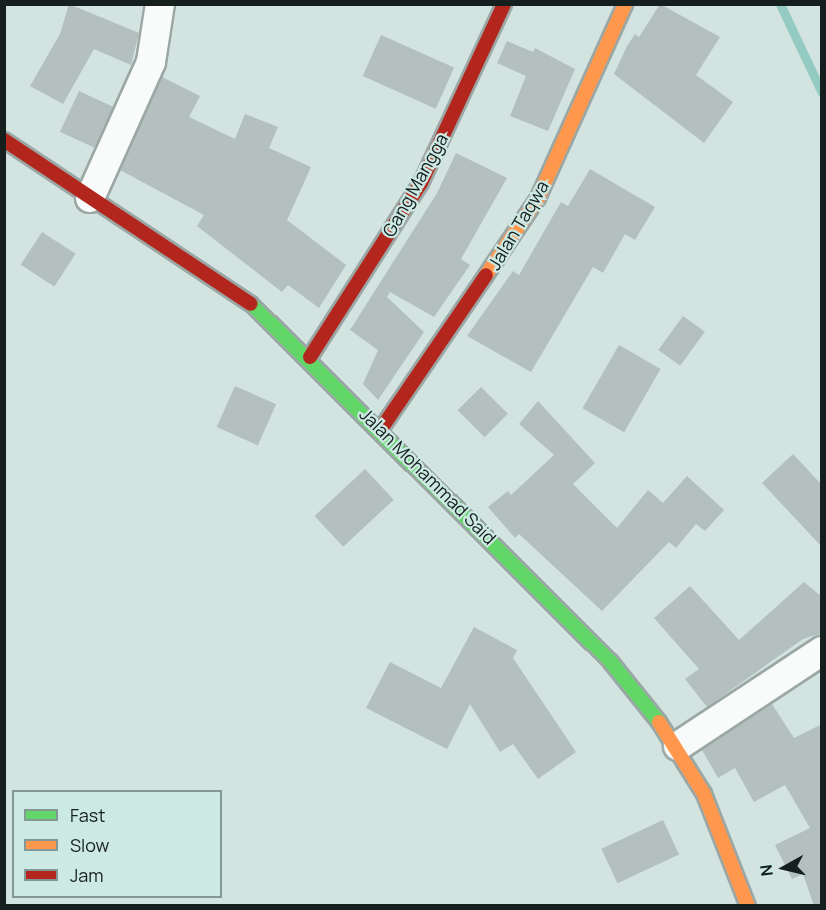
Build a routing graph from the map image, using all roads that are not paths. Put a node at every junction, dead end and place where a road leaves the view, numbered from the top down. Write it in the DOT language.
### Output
graph roads {
  1 [pos="160,4"];
  2 [pos="504,4"];
  3 [pos="625,4"];
  4 [pos="4,140"];
  5 [pos="90,198"];
  6 [pos="310,357"];
  7 [pos="381,429"];
  8 [pos="822,651"];
  9 [pos="678,746"];
  10 [pos="748,906"];
  1 -- 5 [label="street"];
  2 -- 6 [label="street, Gang Mangga"];
  3 -- 7 [label="street, Jalan Taqwa"];
  4 -- 5 [label="street, Jalan Mohammad Said"];
  5 -- 6 [label="street, Jalan Mohammad Said"];
  6 -- 7 [label="street, Jalan Mohammad Said"];
  7 -- 9 [label="street, Jalan Mohammad Said"];
  8 -- 9 [label="street"];
  9 -- 10 [label="street, Jalan Mohammad Said"];
}
